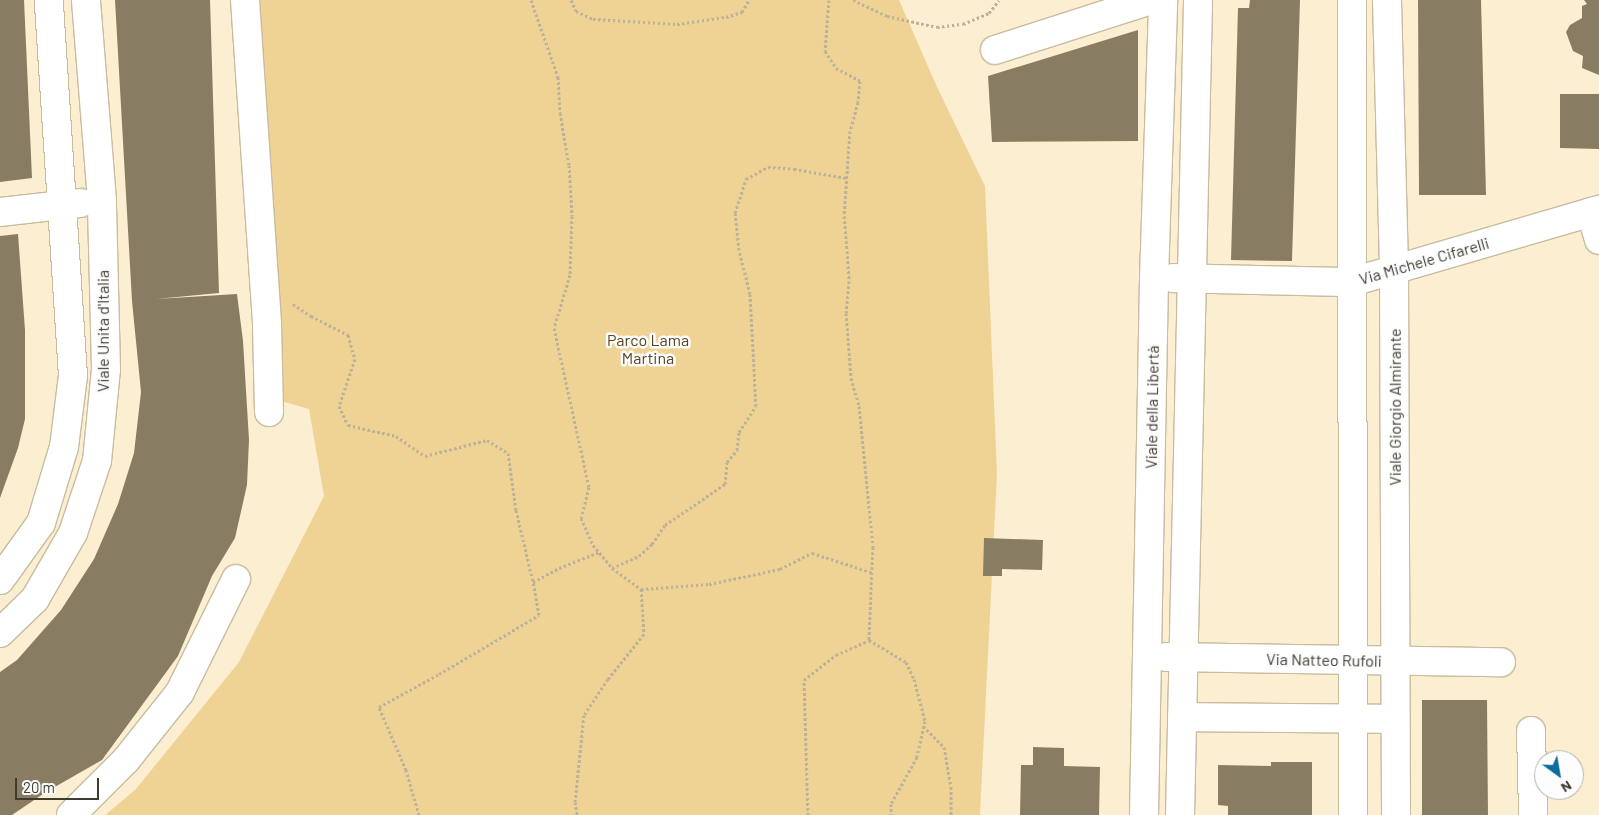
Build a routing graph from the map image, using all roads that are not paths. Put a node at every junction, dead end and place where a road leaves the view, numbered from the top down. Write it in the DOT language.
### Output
graph roads {
  1 [pos="49,0"];
  2 [pos="86,0"];
  3 [pos="245,0"];
  4 [pos="1151,0"];
  5 [pos="1163,0"];
  6 [pos="1198,0"];
  7 [pos="1352,0"];
  8 [pos="1387,0"];
  9 [pos="995,50"];
  10 [pos="102,200"];
  11 [pos="64,205"];
  12 [pos="1595,211"];
  13 [pos="0,212"];
  14 [pos="1599,240"];
  15 [pos="1394,270"];
  16 [pos="1154,278"];
  17 [pos="1192,279"];
  18 [pos="1352,282"];
  19 [pos="269,412"];
  20 [pos="236,579"];
  21 [pos="0,580"];
  22 [pos="0,633"];
  23 [pos="1147,656"];
  24 [pos="1184,658"];
  25 [pos="1353,661"];
  26 [pos="1395,661"];
  27 [pos="1501,662"];
  28 [pos="1182,717"];
  29 [pos="1353,718"];
  30 [pos="1395,719"];
  31 [pos="1531,731"];
  32 [pos="71,815"];
  33 [pos="1144,815"];
  34 [pos="1180,815"];
  35 [pos="1353,815"];
  36 [pos="1396,815"];
  37 [pos="1533,815"];
  1 -- 11 [label="street, Viale Unita d'Italia"];
  2 -- 10 [label="street, Viale Unita d'Italia"];
  3 -- 19 [label="street"];
  4 -- 9 [label="street"];
  5 -- 16 [label="street, Viale della Libertà"];
  6 -- 17 [label="street"];
  7 -- 18 [label="street"];
  8 -- 15 [label="street, Viale Giorgio Almirante"];
  10 -- 11 [label="street"];
  10 -- 22 [label="street, Viale Unita d'Italia"];
  11 -- 13 [label="street"];
  11 -- 21 [label="street, Viale Unita d'Italia"];
  12 -- 14 [label="street"];
  12 -- 15 [label="street, Via Michele Cifarelli"];
  15 -- 18 [label="street, Via Michele Cifarelli"];
  15 -- 26 [label="street, Viale Giorgio Almirante"];
  16 -- 17 [label="street, Via Michele Cifarelli"];
  16 -- 23 [label="street, Viale della Libertà"];
  17 -- 18 [label="street, Via Michele Cifarelli"];
  17 -- 24 [label="street"];
  18 -- 25 [label="street"];
  20 -- 32 [label="street"];
  23 -- 24 [label="street, Via Natteo Rufoli"];
  23 -- 33 [label="street, Viale della Libertà"];
  24 -- 25 [label="street, Via Natteo Rufoli"];
  24 -- 28 [label="street"];
  25 -- 26 [label="street, Via Natteo Rufoli"];
  25 -- 29 [label="street"];
  26 -- 27 [label="street, Via Natteo Rufoli"];
  26 -- 30 [label="street, Viale Giorgio Almirante"];
  28 -- 29 [label="street"];
  28 -- 34 [label="street"];
  29 -- 30 [label="street"];
  29 -- 35 [label="street"];
  30 -- 36 [label="street, Viale Giorgio Almirante"];
  31 -- 37 [label="street"];
}
